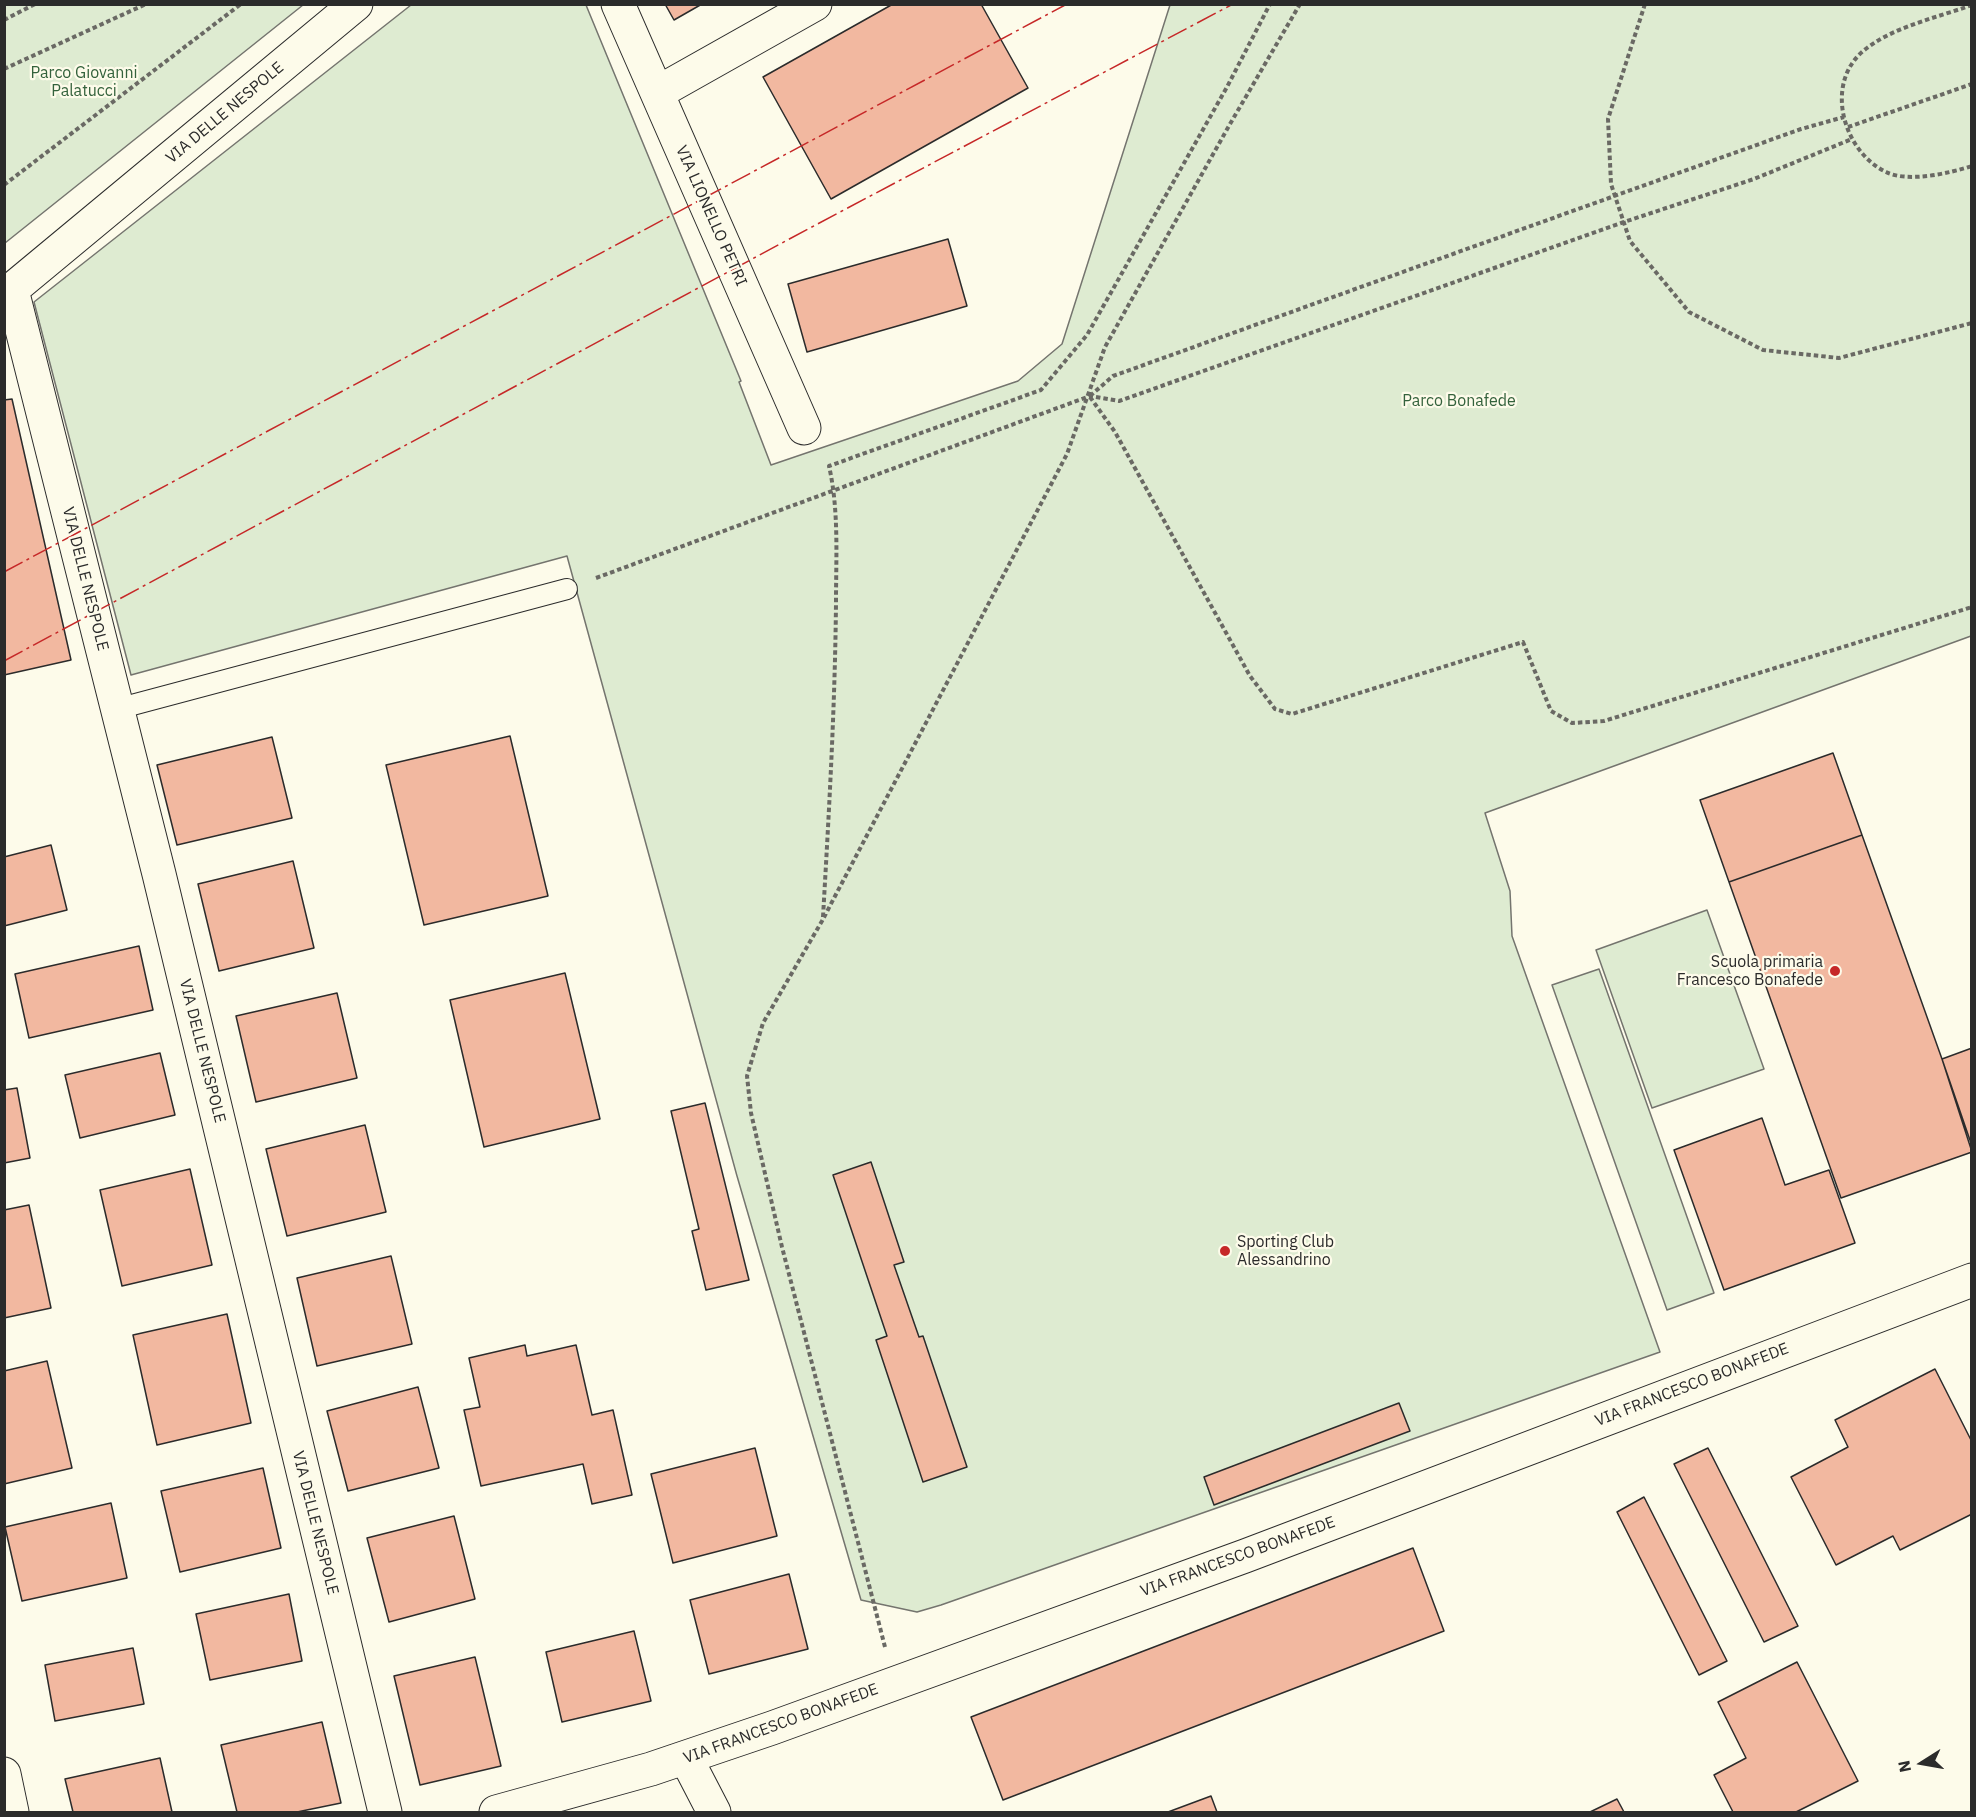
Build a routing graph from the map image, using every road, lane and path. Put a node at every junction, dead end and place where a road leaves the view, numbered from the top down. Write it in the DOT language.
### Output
graph roads {
  1 [pos="35,4"];
  2 [pos="146,4"];
  3 [pos="241,4"];
  4 [pos="356,4"];
  5 [pos="618,4"];
  6 [pos="815,4"];
  7 [pos="1270,4"];
  8 [pos="1300,4"];
  9 [pos="1645,4"];
  10 [pos="1952,4"];
  11 [pos="1971,5"];
  12 [pos="1954,11"];
  13 [pos="4,20"];
  14 [pos="4,69"];
  15 [pos="1971,84"];
  16 [pos="657,93"];
  17 [pos="1844,117"];
  18 [pos="1848,127"];
  19 [pos="1852,139"];
  20 [pos="1971,166"];
  21 [pos="4,185"];
  22 [pos="1615,198"];
  23 [pos="1624,222"];
  24 [pos="8,293"];
  25 [pos="1971,323"];
  26 [pos="1090,396"];
  27 [pos="804,428"];
  28 [pos="835,491"];
  29 [pos="567,589"];
  30 [pos="1971,608"];
  31 [pos="117,709"];
  32 [pos="822,921"];
  33 [pos="1971,1280"];
  34 [pos="895,1683"];
  35 [pos="686,1758"];
  36 [pos="4,1774"];
  37 [pos="12,1812"];
  38 [pos="385,1812"];
  39 [pos="496,1812"];
  40 [pos="714,1812"];
  1 -- 13 [label="path"];
  2 -- 14 [label="path"];
  3 -- 21 [label="path"];
  4 -- 24 [label="street, VIA DELLE NESPOLE"];
  5 -- 16 [label="street, VIA LIONELLO PETRI"];
  6 -- 16 [label="street"];
  7 -- 28 [label="path"];
  8 -- 26 [label="path"];
  9 -- 22 [label="path"];
  10 -- 12 [label="path"];
  11 -- 12 [label="path"];
  12 -- 17 [label="path"];
  15 -- 18 [label="path"];
  16 -- 27 [label="street, VIA LIONELLO PETRI"];
  17 -- 18 [label="path"];
  17 -- 22 [label="path"];
  18 -- 19 [label="path"];
  19 -- 20 [label="path"];
  19 -- 23 [label="path"];
  22 -- 23 [label="path"];
  22 -- 26 [label="path"];
  23 -- 25 [label="path"];
  23 -- 26 [label="path"];
  24 -- 31 [label="street, VIA DELLE NESPOLE"];
  26 -- 28 [label="path"];
  26 -- 30 [label="path"];
  26 -- 32 [label="path"];
  28 -- 29 [label="path"];
  28 -- 32 [label="path"];
  29 -- 31 [label="lane"];
  31 -- 38 [label="street, VIA DELLE NESPOLE"];
  32 -- 34 [label="path"];
  33 -- 34 [label="street, VIA FRANCESCO BONAFEDE"];
  34 -- 35 [label="street, VIA FRANCESCO BONAFEDE"];
  35 -- 39 [label="street, VIA FRANCESCO BONAFEDE"];
  35 -- 40 [label="street"];
  36 -- 37 [label="street"];
}
